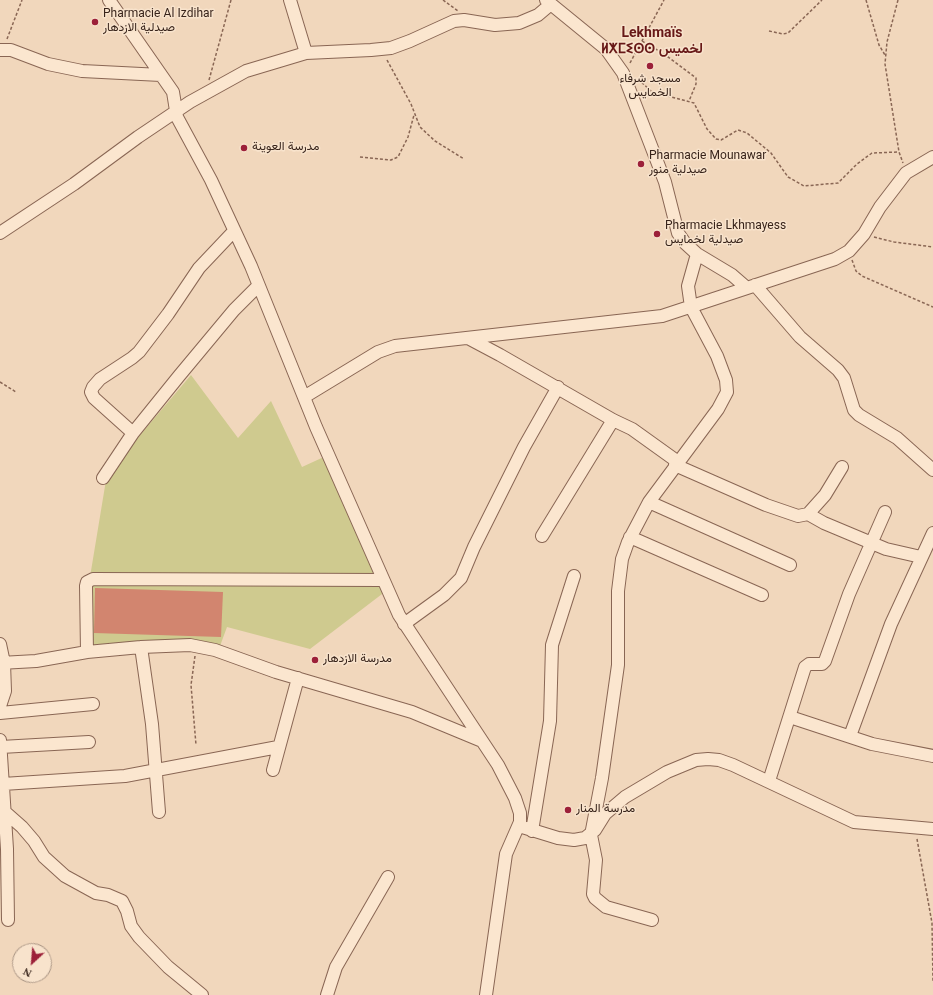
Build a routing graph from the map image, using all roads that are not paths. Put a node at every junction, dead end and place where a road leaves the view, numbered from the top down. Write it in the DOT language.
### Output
graph roads {
  1 [pos="109,0"];
  2 [pos="290,0"];
  3 [pos="548,2"];
  4 [pos="1,50"];
  5 [pos="306,53"];
  6 [pos="161,75"];
  7 [pos="176,111"];
  8 [pos="933,156"];
  9 [pos="234,231"];
  10 [pos="0,232"];
  11 [pos="697,254"];
  12 [pos="258,286"];
  13 [pos="751,287"];
  14 [pos="691,307"];
  15 [pos="468,338"];
  16 [pos="558,387"];
  17 [pos="304,397"];
  18 [pos="613,420"];
  19 [pos="133,433"];
  20 [pos="677,463"];
  21 [pos="842,467"];
  22 [pos="933,470"];
  23 [pos="103,478"];
  24 [pos="649,502"];
  25 [pos="885,512"];
  26 [pos="808,514"];
  27 [pos="933,533"];
  28 [pos="542,536"];
  29 [pos="630,537"];
  30 [pos="871,543"];
  31 [pos="921,557"];
  32 [pos="790,564"];
  33 [pos="574,576"];
  34 [pos="382,580"];
  35 [pos="762,594"];
  36 [pos="404,624"];
  37 [pos="0,644"];
  38 [pos="141,647"];
  39 [pos="87,652"];
  40 [pos="2,663"];
  41 [pos="298,678"];
  42 [pos="93,704"];
  43 [pos="0,706"];
  44 [pos="0,713"];
  45 [pos="790,717"];
  46 [pos="850,736"];
  47 [pos="89,742"];
  48 [pos="482,742"];
  49 [pos="1,743"];
  50 [pos="278,747"];
  51 [pos="933,756"];
  52 [pos="273,770"];
  53 [pos="156,771"];
  54 [pos="769,781"];
  55 [pos="3,784"];
  56 [pos="5,812"];
  57 [pos="159,812"];
  58 [pos="519,826"];
  59 [pos="933,829"];
  60 [pos="532,831"];
  61 [pos="591,835"];
  62 [pos="388,877"];
  63 [pos="8,920"];
  64 [pos="652,920"];
  65 [pos="484,993"];
  66 [pos="202,995"];
  67 [pos="326,995"];
  1 -- 6 [label="street"];
  2 -- 5 [label="street"];
  3 -- 5 [label="street"];
  3 -- 11 [label="street"];
  4 -- 6 [label="street"];
  5 -- 7 [label="street"];
  6 -- 7 [label="street"];
  7 -- 9 [label="street"];
  7 -- 10 [label="street"];
  8 -- 13 [label="street"];
  9 -- 12 [label="street"];
  9 -- 19 [label="street"];
  11 -- 13 [label="street"];
  11 -- 14 [label="street"];
  12 -- 17 [label="street"];
  12 -- 19 [label="street"];
  13 -- 14 [label="street"];
  13 -- 22 [label="street"];
  14 -- 15 [label="street"];
  14 -- 20 [label="street"];
  15 -- 16 [label="street"];
  15 -- 17 [label="street"];
  16 -- 18 [label="street"];
  16 -- 36 [label="street"];
  17 -- 34 [label="street"];
  18 -- 20 [label="street"];
  18 -- 28 [label="street"];
  19 -- 23 [label="street"];
  20 -- 24 [label="street"];
  20 -- 26 [label="street"];
  21 -- 26 [label="street"];
  24 -- 29 [label="street"];
  24 -- 32 [label="street"];
  25 -- 30 [label="street"];
  26 -- 30 [label="street"];
  27 -- 31 [label="street"];
  29 -- 35 [label="street"];
  29 -- 61 [label="street"];
  30 -- 31 [label="street"];
  30 -- 45 [label="street"];
  31 -- 46 [label="street"];
  33 -- 60 [label="street"];
  34 -- 36 [label="street"];
  34 -- 39 [label="street"];
  36 -- 48 [label="street"];
  37 -- 40 [label="street"];
  38 -- 39 [label="street"];
  38 -- 41 [label="street"];
  38 -- 53 [label="street"];
  39 -- 40 [label="street"];
  40 -- 43 [label="street"];
  41 -- 48 [label="street"];
  41 -- 50 [label="street"];
  42 -- 44 [label="street"];
  45 -- 46 [label="street"];
  45 -- 54 [label="street"];
  46 -- 51 [label="street"];
  47 -- 49 [label="street"];
  48 -- 58 [label="street"];
  49 -- 55 [label="street"];
  50 -- 52 [label="street"];
  50 -- 53 [label="street"];
  53 -- 55 [label="street"];
  53 -- 57 [label="street"];
  54 -- 59 [label="street"];
  54 -- 61 [label="street"];
  55 -- 56 [label="street"];
  56 -- 63 [label="street"];
  56 -- 66 [label="street"];
  58 -- 60 [label="street"];
  58 -- 65 [label="street"];
  60 -- 61 [label="street"];
  61 -- 64 [label="street"];
  62 -- 67 [label="street"];
}
